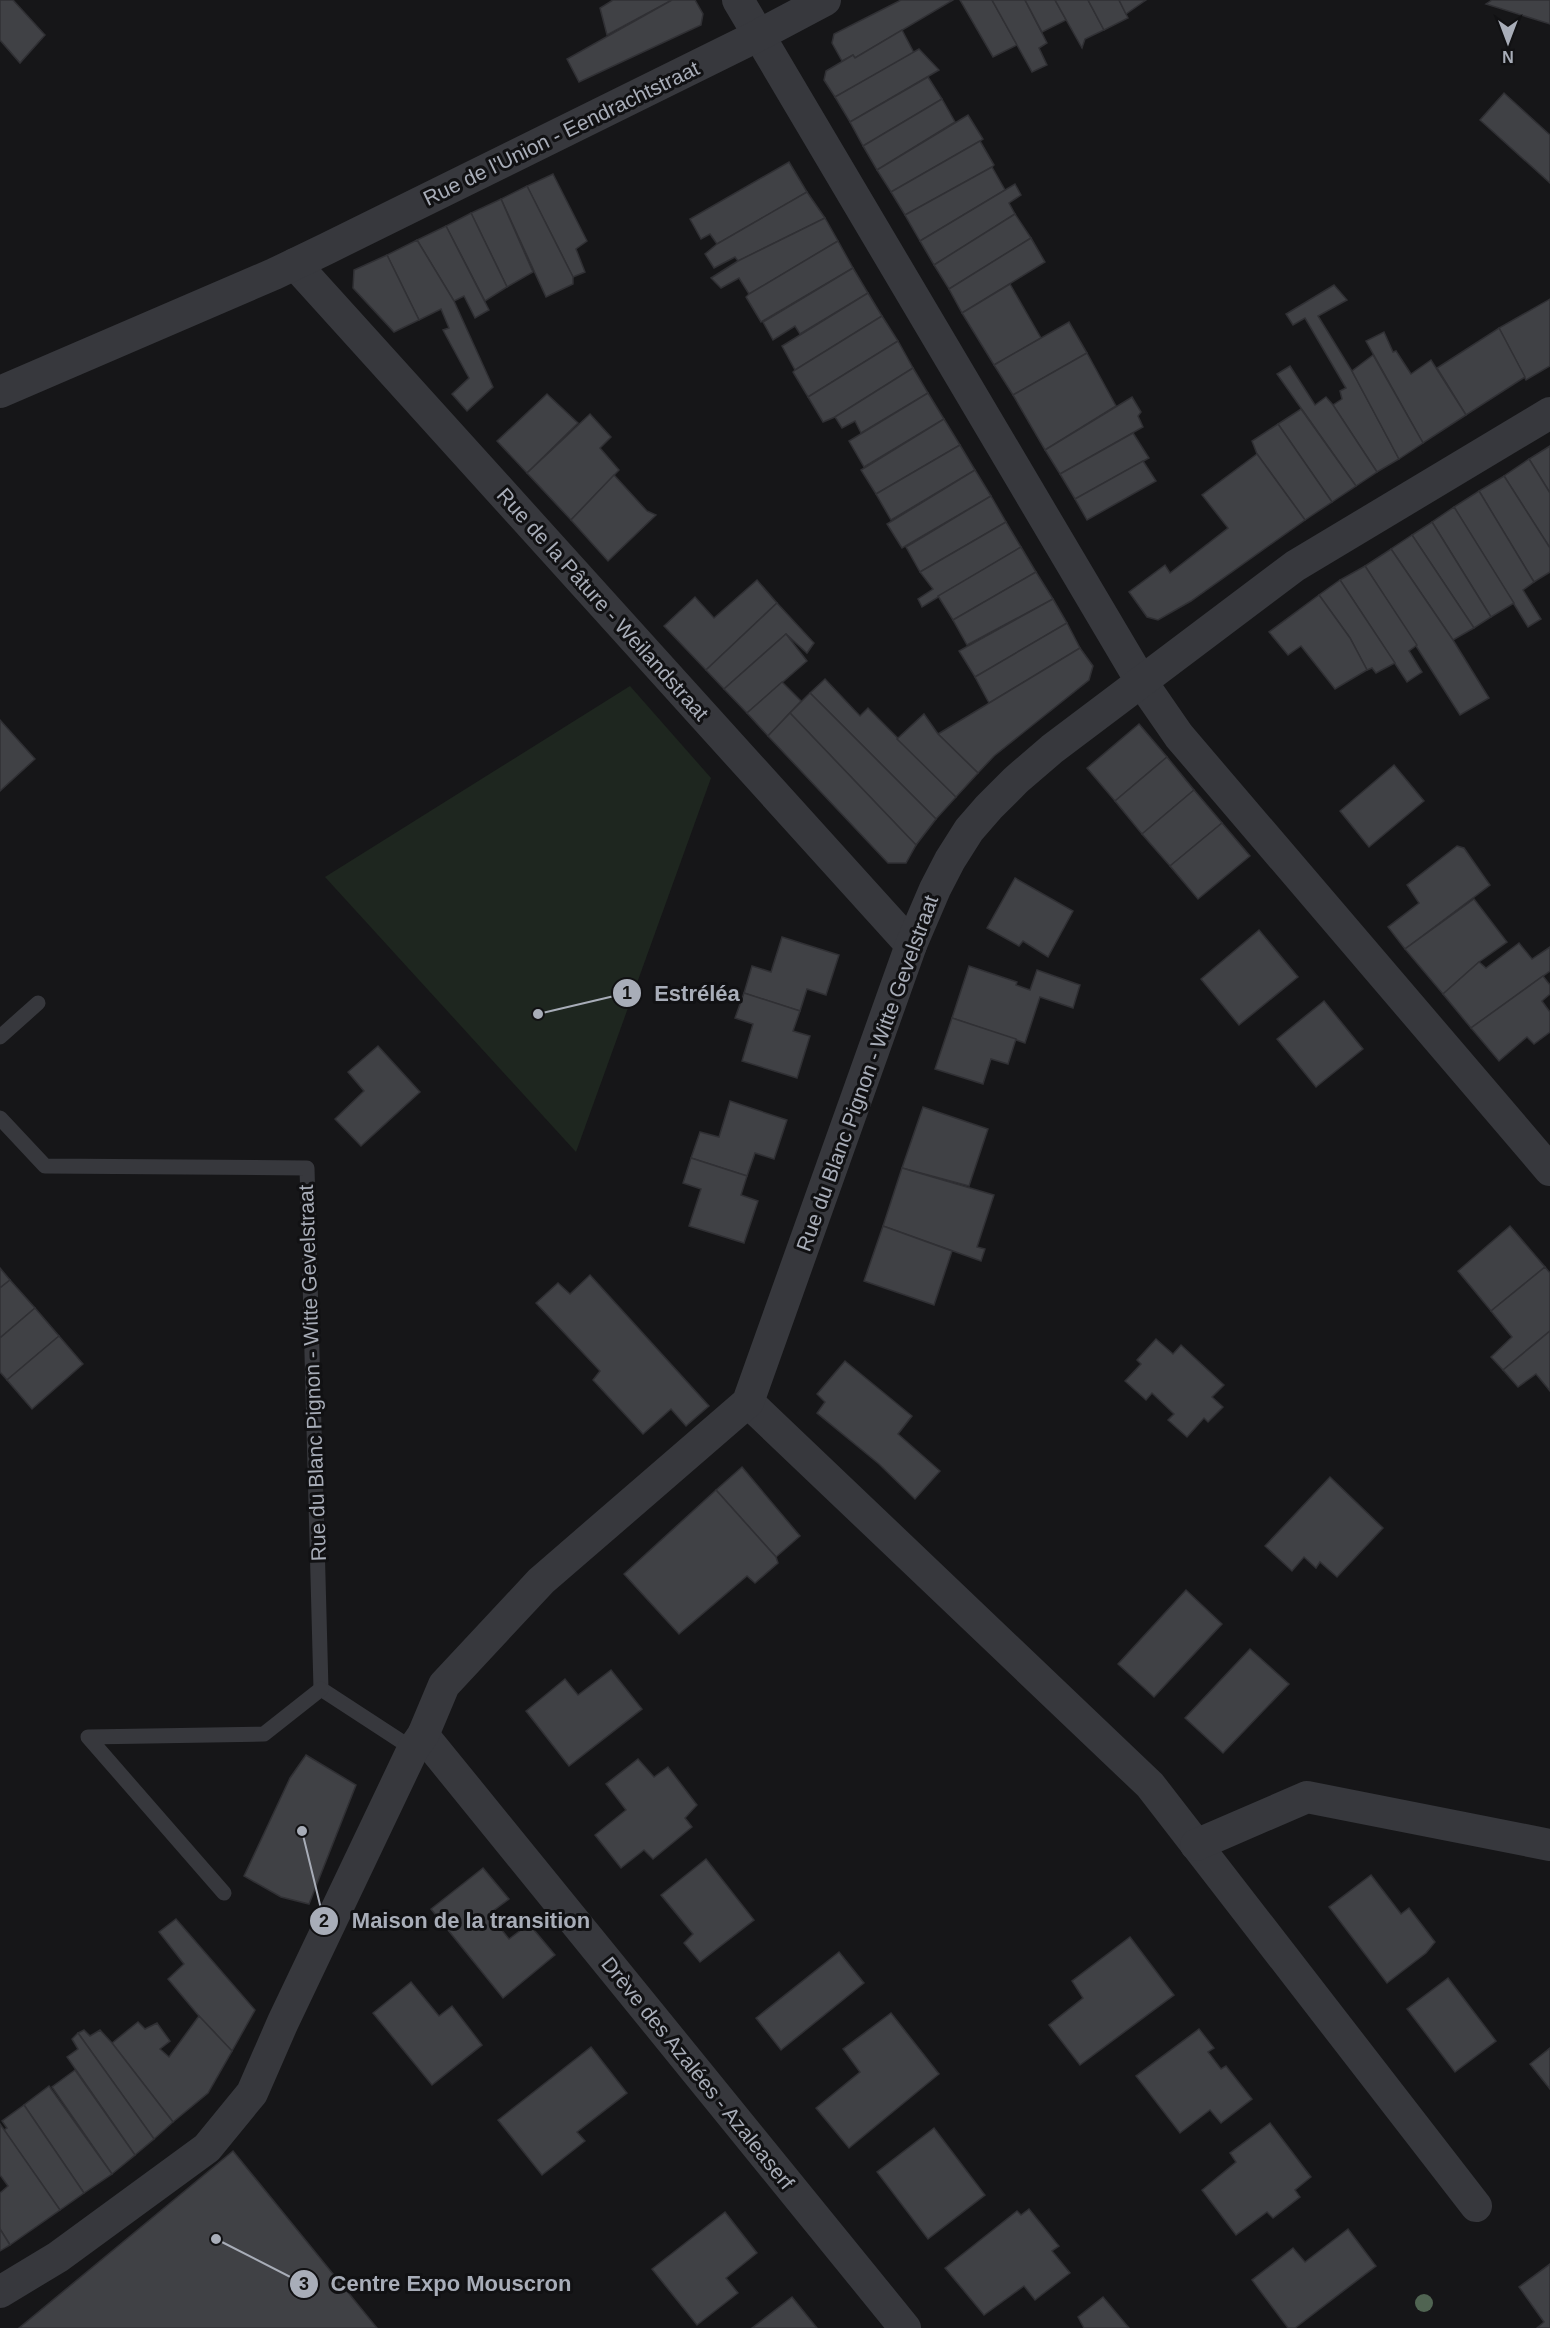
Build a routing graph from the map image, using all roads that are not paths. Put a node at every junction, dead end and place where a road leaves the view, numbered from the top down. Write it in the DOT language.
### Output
graph roads {
  1 [pos="738,0"];
  2 [pos="825,0"];
  3 [pos="759,35"];
  4 [pos="295,264"];
  5 [pos="0,392"];
  6 [pos="1550,413"];
  7 [pos="1140,681"];
  8 [pos="910,945"];
  9 [pos="38,1003"];
  10 [pos="0,1037"];
  11 [pos="0,1118"];
  12 [pos="1550,1170"];
  13 [pos="748,1402"];
  14 [pos="321,1689"];
  15 [pos="418,1742"];
  16 [pos="1196,1845"];
  17 [pos="1550,1845"];
  18 [pos="224,1893"];
  19 [pos="1476,2206"];
  20 [pos="0,2292"];
  21 [pos="905,2328"];
  1 -- 3 [label="street"];
  2 -- 3 [label="street, Rue de l'Union - Eendrachtstraat"];
  3 -- 4 [label="street, Rue de l'Union - Eendrachtstraat"];
  3 -- 7 [label="street"];
  4 -- 5 [label="street, Rue de l'Union - Eendrachtstraat"];
  4 -- 8 [label="street, Rue de la Pâture - Weilandstraat"];
  6 -- 7 [label="street, Rue du Blanc Pignon - Witte Gevelstraat"];
  7 -- 8 [label="street, Rue du Blanc Pignon - Witte Gevelstraat"];
  7 -- 12 [label="street"];
  8 -- 13 [label="street, Rue du Blanc Pignon - Witte Gevelstraat"];
  9 -- 10 [label="lane"];
  11 -- 14 [label="lane, Rue du Blanc Pignon - Witte Gevelstraat"];
  13 -- 15 [label="street, Rue du Blanc Pignon - Witte Gevelstraat"];
  13 -- 16 [label="street"];
  14 -- 15 [label="lane"];
  14 -- 18 [label="lane"];
  15 -- 20 [label="street, Rue du Blanc Pignon - Witte Gevelstraat"];
  15 -- 21 [label="street, Drève des Azalées - Azaleaserf"];
  16 -- 17 [label="street"];
  16 -- 19 [label="street"];
}
